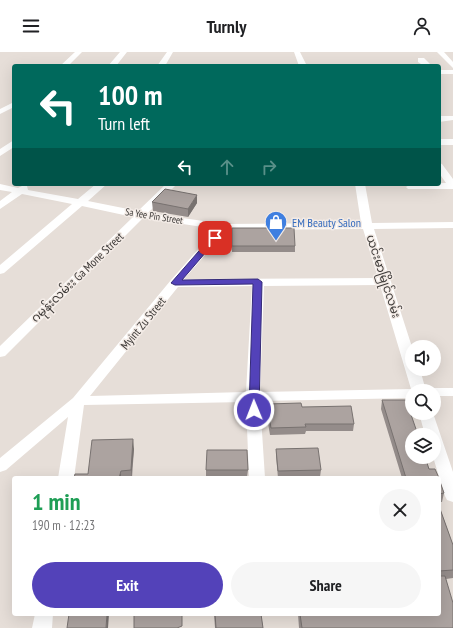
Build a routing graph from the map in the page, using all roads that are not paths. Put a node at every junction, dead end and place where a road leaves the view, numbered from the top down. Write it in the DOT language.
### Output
graph roads {
  1 [pos="79,52"];
  2 [pos="124,52"];
  3 [pos="170,52"];
  4 [pos="297,52"];
  5 [pos="440,52"];
  6 [pos="422,60"];
  7 [pos="66,64"];
  8 [pos="114,64"];
  9 [pos="162,64"];
  10 [pos="302,64"];
  11 [pos="426,64"];
  12 [pos="453,66"];
  13 [pos="441,72"];
  14 [pos="453,72"];
  15 [pos="12,105"];
  16 [pos="0,112"];
  17 [pos="453,118"];
  18 [pos="441,119"];
  19 [pos="441,142"];
  20 [pos="453,142"];
  21 [pos="12,144"];
  22 [pos="0,153"];
  23 [pos="441,169"];
  24 [pos="26,186"];
  25 [pos="100,186"];
  26 [pos="170,186"];
  27 [pos="360,186"];
  28 [pos="453,186"];
  29 [pos="0,187"];
  30 [pos="411,187"];
  31 [pos="20,191"];
  32 [pos="81,203"];
  33 [pos="0,206"];
  34 [pos="140,215"];
  35 [pos="367,224"];
  36 [pos="453,225"];
  37 [pos="224,227"];
  38 [pos="0,271"];
  39 [pos="386,281"];
  40 [pos="258,282"];
  41 [pos="175,283"];
  42 [pos="405,345"];
  43 [pos="0,353"];
  44 [pos="441,392"];
  45 [pos="453,392"];
  46 [pos="405,393"];
  47 [pos="253,396"];
  48 [pos="78,402"];
  49 [pos="441,458"];
  50 [pos="0,466"];
  51 [pos="66,476"];
  52 [pos="257,476"];
  53 [pos="453,496"];
  54 [pos="44,616"];
  55 [pos="42,628"];
  1 -- 7 [label="street"];
  2 -- 8 [label="street"];
  3 -- 9 [label="street"];
  4 -- 10 [label="street"];
  5 -- 12 [label="street"];
  6 -- 11 [label="street"];
  13 -- 14 [label="street"];
  15 -- 16 [label="street"];
  17 -- 18 [label="street"];
  19 -- 20 [label="street"];
  21 -- 22 [label="street"];
  23 -- 28 [label="street"];
  24 -- 31 [label="street"];
  25 -- 32 [label="street"];
  26 -- 34 [label="street, ဂမုန်းလမ်းး Ga Mone Street"];
  27 -- 35 [label="street, ယင်းမာမြိုင်လမ်း"];
  28 -- 30 [label="street"];
  29 -- 31 [label="street, Sa Yee Pin Street"];
  31 -- 32 [label="street, Sa Yee Pin Street"];
  31 -- 33 [label="street"];
  32 -- 34 [label="street, Sa Yee Pin Street"];
  32 -- 38 [label="street"];
  34 -- 37 [label="street, Sa Yee Pin Street"];
  34 -- 43 [label="street, ဂမုန်းလမ်းး Ga Mone Street"];
  35 -- 36 [label="street, Sa Yee Pin Street"];
  35 -- 37 [label="street, Sa Yee Pin Street"];
  35 -- 39 [label="street, ယင်းမာမြိုင်လမ်း"];
  37 -- 41 [label="street, Myint Zu Street"];
  39 -- 40 [label="street"];
  39 -- 42 [label="street, ယင်းမာမြိုင်လမ်း"];
  40 -- 41 [label="street"];
  40 -- 47 [label="street"];
  41 -- 48 [label="street, Myint Zu Street"];
  44 -- 45 [label="street"];
  46 -- 47 [label="street"];
  47 -- 48 [label="street"];
  47 -- 52 [label="street"];
  48 -- 50 [label="street, Myint Zu Street"];
  48 -- 51 [label="street"];
  49 -- 53 [label="street"];
  54 -- 55 [label="street"];
}
